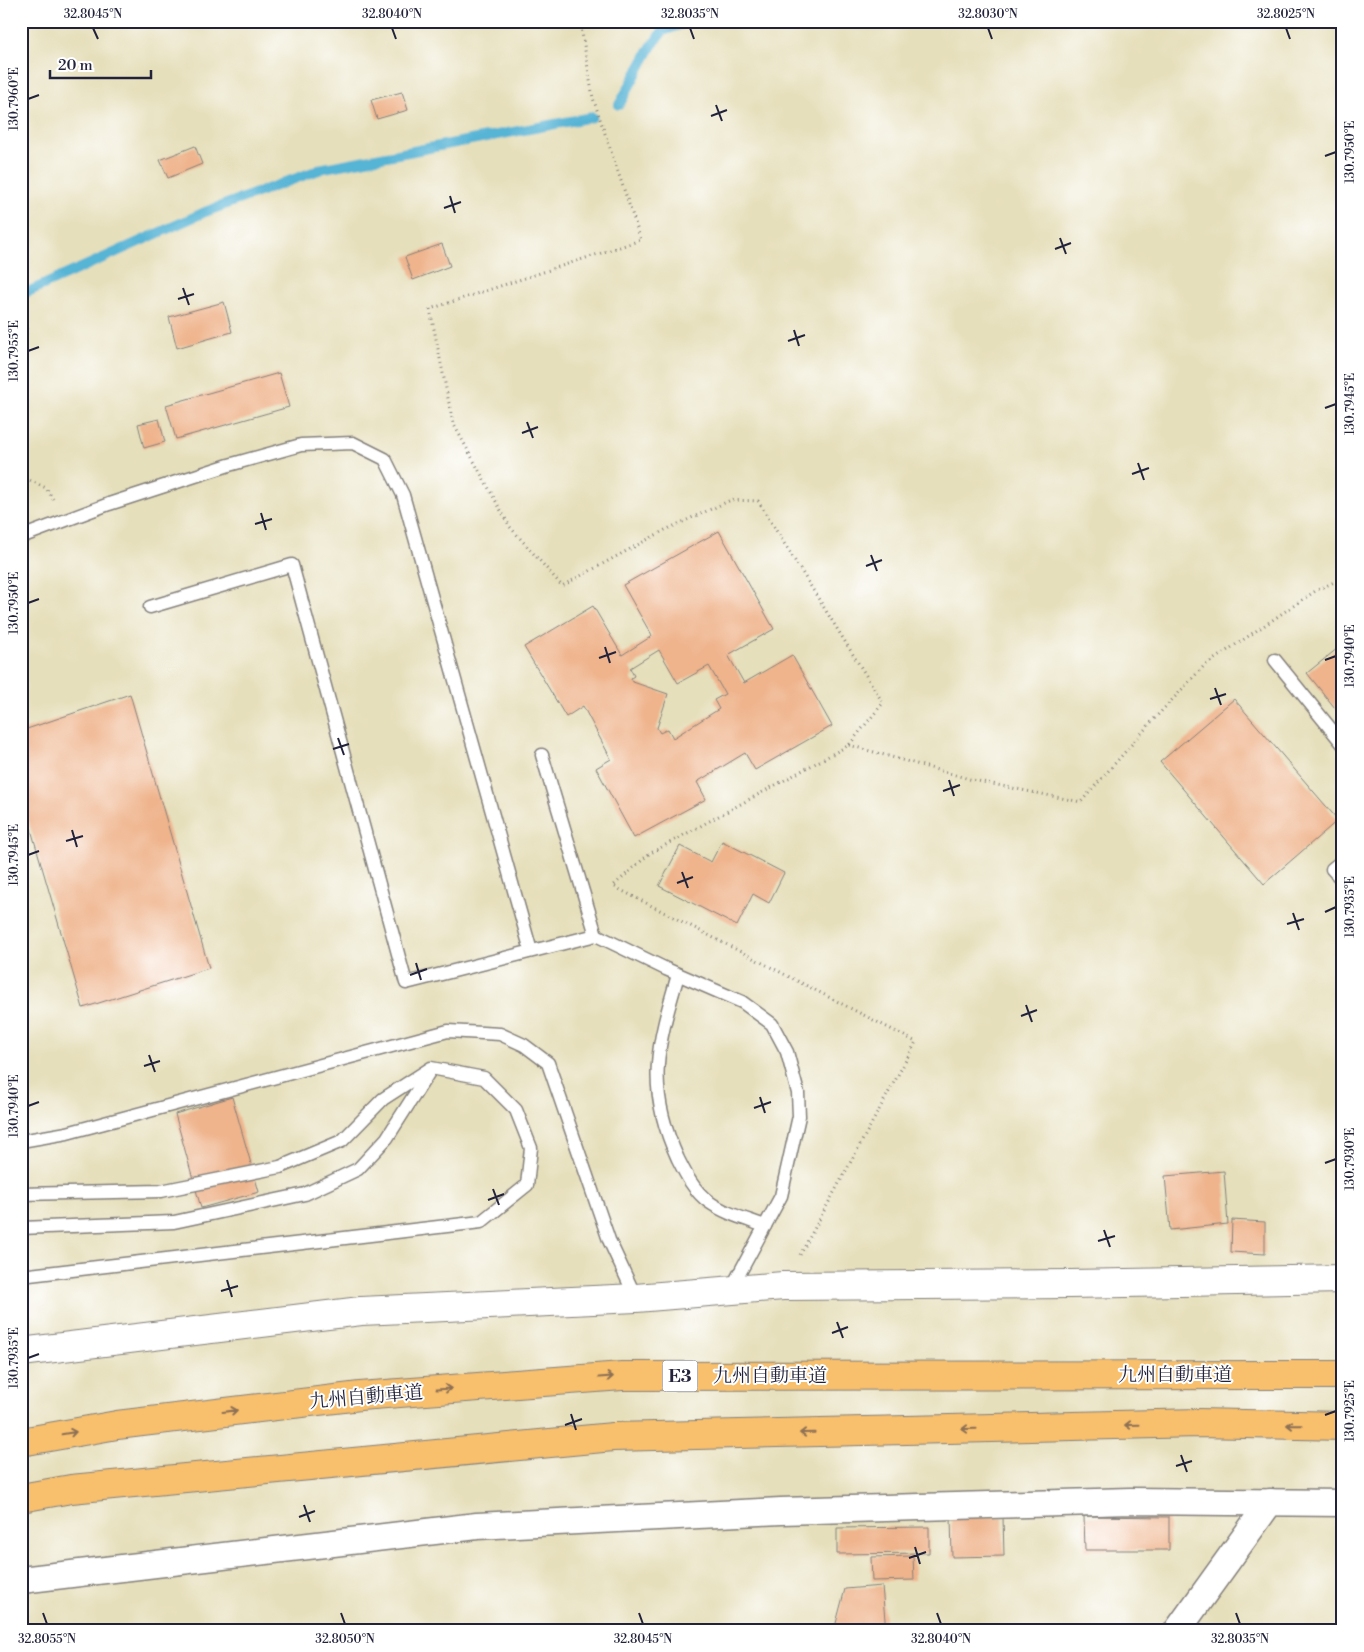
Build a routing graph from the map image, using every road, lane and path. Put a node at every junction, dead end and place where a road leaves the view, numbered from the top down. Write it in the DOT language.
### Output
graph roads {
  1 [pos="580,21"];
  2 [pos="21,309"];
  3 [pos="21,366"];
  4 [pos="21,476"];
  5 [pos="66,519"];
  6 [pos="21,537"];
  7 [pos="1343,578"];
  8 [pos="150,607"];
  9 [pos="1276,660"];
  10 [pos="849,744"];
  11 [pos="1343,744"];
  12 [pos="542,756"];
  13 [pos="1343,860"];
  14 [pos="1343,882"];
  15 [pos="596,935"];
  16 [pos="531,951"];
  17 [pos="678,975"];
  18 [pos="431,1068"];
  19 [pos="21,1141"];
  20 [pos="21,1194"];
  21 [pos="765,1226"];
  22 [pos="21,1228"];
  23 [pos="21,1276"];
  24 [pos="1343,1279"];
  25 [pos="783,1286"];
  26 [pos="731,1289"];
  27 [pos="636,1298"];
  28 [pos="21,1352"];
  29 [pos="1343,1375"];
  30 [pos="1343,1426"];
  31 [pos="21,1442"];
  32 [pos="21,1498"];
  33 [pos="1270,1502"];
  34 [pos="1343,1503"];
  35 [pos="21,1580"];
  36 [pos="1177,1631"];
  1 -- 10 [label="path"];
  2 -- 3 [label="path"];
  4 -- 5 [label="path"];
  5 -- 6 [label="lane"];
  5 -- 16 [label="lane"];
  7 -- 10 [label="path"];
  8 -- 16 [label="lane"];
  9 -- 11 [label="lane"];
  10 -- 25 [label="path"];
  12 -- 15 [label="lane"];
  13 -- 14 [label="lane"];
  15 -- 16 [label="lane"];
  15 -- 17 [label="lane"];
  17 -- 21 [label="lane"];
  17 -- 21 [label="lane"];
  18 -- 20 [label="lane"];
  18 -- 22 [label="lane"];
  18 -- 23 [label="lane"];
  19 -- 27 [label="lane"];
  21 -- 26 [label="lane"];
  24 -- 25 [label="street"];
  25 -- 26 [label="street"];
  26 -- 27 [label="street"];
  27 -- 28 [label="street"];
  31 -- 29 [label="highway, 九州自動車道 / E3, one-way"];
  30 -- 32 [label="highway, one-way"];
  33 -- 34 [label="street"];
  33 -- 35 [label="street"];
  33 -- 36 [label="street"];
}
